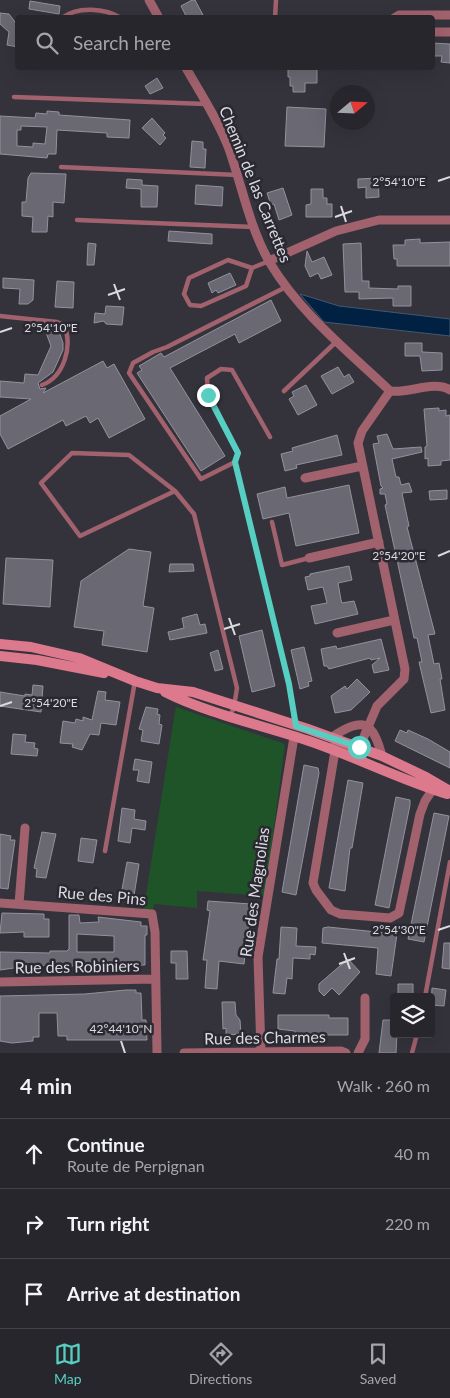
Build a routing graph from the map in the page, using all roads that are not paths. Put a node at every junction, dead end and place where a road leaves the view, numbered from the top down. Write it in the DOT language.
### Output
graph roads {
  1 [pos="149,0"];
  2 [pos="276,0"];
  3 [pos="66,15"];
  4 [pos="116,15"];
  5 [pos="157,15"];
  6 [pos="275,15"];
  7 [pos="399,15"];
  8 [pos="435,15"];
  9 [pos="435,15"];
  10 [pos="450,15"];
  11 [pos="435,32"];
  12 [pos="450,32"];
  13 [pos="187,70"];
  14 [pos="14,97"];
  15 [pos="207,104"];
  16 [pos="61,167"];
  17 [pos="238,175"];
  18 [pos="76,220"];
  19 [pos="450,220"];
  20 [pos="255,227"];
  21 [pos="269,261"];
  22 [pos="252,268"];
  23 [pos="286,287"];
  24 [pos="0,316"];
  25 [pos="337,341"];
  26 [pos="42,385"];
  27 [pos="450,390"];
  28 [pos="284,391"];
  29 [pos="390,391"];
  30 [pos="270,437"];
  31 [pos="235,462"];
  32 [pos="362,466"];
  33 [pos="305,478"];
  34 [pos="175,491"];
  35 [pos="272,522"];
  36 [pos="379,542"];
  37 [pos="309,558"];
  38 [pos="394,620"];
  39 [pos="337,633"];
  40 [pos="0,644"];
  41 [pos="0,656"];
  42 [pos="114,674"];
  43 [pos="135,681"];
  44 [pos="157,688"];
  45 [pos="234,707"];
  46 [pos="229,717"];
  47 [pos="296,726"];
  48 [pos="368,726"];
  49 [pos="294,737"];
  50 [pos="332,737"];
  51 [pos="312,742"];
  52 [pos="358,750"];
  53 [pos="335,751"];
  54 [pos="382,756"];
  55 [pos="374,766"];
  56 [pos="433,789"];
  57 [pos="450,792"];
  58 [pos="25,828"];
  59 [pos="105,852"];
  60 [pos="450,862"];
  61 [pos="0,902"];
  62 [pos="19,904"];
  63 [pos="155,979"];
  64 [pos="0,982"];
  65 [pos="426,993"];
  66 [pos="366,998"];
  67 [pos="416,1038"];
  68 [pos="261,1052"];
  69 [pos="157,1053"];
  70 [pos="184,1053"];
  71 [pos="346,1053"];
  72 [pos="358,1053"];
  73 [pos="412,1053"];
  1 -- 5 [label="street"];
  2 -- 6 [label="lane"];
  3 -- 4 [label="lane"];
  7 -- 9 [label="street"];
  8 -- 10 [label="street"];
  11 -- 12 [label="street"];
  13 -- 15 [label="street, Chemin de las Carrettes"];
  14 -- 15 [label="lane"];
  15 -- 17 [label="street, Chemin de las Carrettes"];
  16 -- 17 [label="lane"];
  17 -- 20 [label="street, Chemin de las Carrettes"];
  18 -- 20 [label="lane"];
  19 -- 21 [label="street"];
  20 -- 21 [label="street, Chemin de las Carrettes"];
  21 -- 22 [label="lane"];
  21 -- 23 [label="street, Chemin de las Carrettes"];
  22 -- 22 [label="lane"];
  23 -- 25 [label="street, Chemin de las Carrettes"];
  23 -- 31 [label="lane"];
  24 -- 26 [label="lane"];
  25 -- 28 [label="lane"];
  25 -- 29 [label="street, Chemin de las Carrettes"];
  27 -- 29 [label="street"];
  29 -- 32 [label="street"];
  30 -- 31 [label="lane"];
  31 -- 47 [label="lane"];
  32 -- 33 [label="street"];
  32 -- 36 [label="street"];
  34 -- 34 [label="lane"];
  34 -- 45 [label="lane"];
  35 -- 37 [label="lane"];
  36 -- 37 [label="street"];
  36 -- 38 [label="street"];
  38 -- 39 [label="street"];
  38 -- 48 [label="street"];
  40 -- 42 [label="main road"];
  41 -- 42 [label="main road"];
  42 -- 43 [label="main road"];
  43 -- 44 [label="main road"];
  43 -- 59 [label="lane"];
  44 -- 45 [label="main road"];
  44 -- 46 [label="main road"];
  45 -- 46 [label="lane"];
  45 -- 47 [label="main road"];
  46 -- 49 [label="main road"];
  47 -- 49 [label="lane"];
  47 -- 50 [label="main road"];
  48 -- 50 [label="street"];
  48 -- 52 [label="street"];
  48 -- 54 [label="street"];
  49 -- 51 [label="main road"];
  49 -- 68 [label="street, Rue des Magnolias"];
  50 -- 52 [label="main road"];
  51 -- 52 [label="street"];
  51 -- 53 [label="main road"];
  52 -- 54 [label="main road"];
  52 -- 55 [label="street"];
  53 -- 55 [label="main road"];
  53 -- 56 [label="street"];
  54 -- 57 [label="main road"];
  55 -- 56 [label="main road"];
  56 -- 57 [label="main road"];
  58 -- 62 [label="street"];
  60 -- 65 [label="lane"];
  61 -- 62 [label="street, Rue des Pins"];
  62 -- 63 [label="street, Rue des Pins"];
  63 -- 64 [label="street, Rue des Robiniers"];
  63 -- 69 [label="street, Rue des Pins"];
  66 -- 72 [label="street"];
  67 -- 73 [label="lane"];
  68 -- 70 [label="street, Rue des Charmes"];
  68 -- 71 [label="street, Rue des Charmes"];
}
